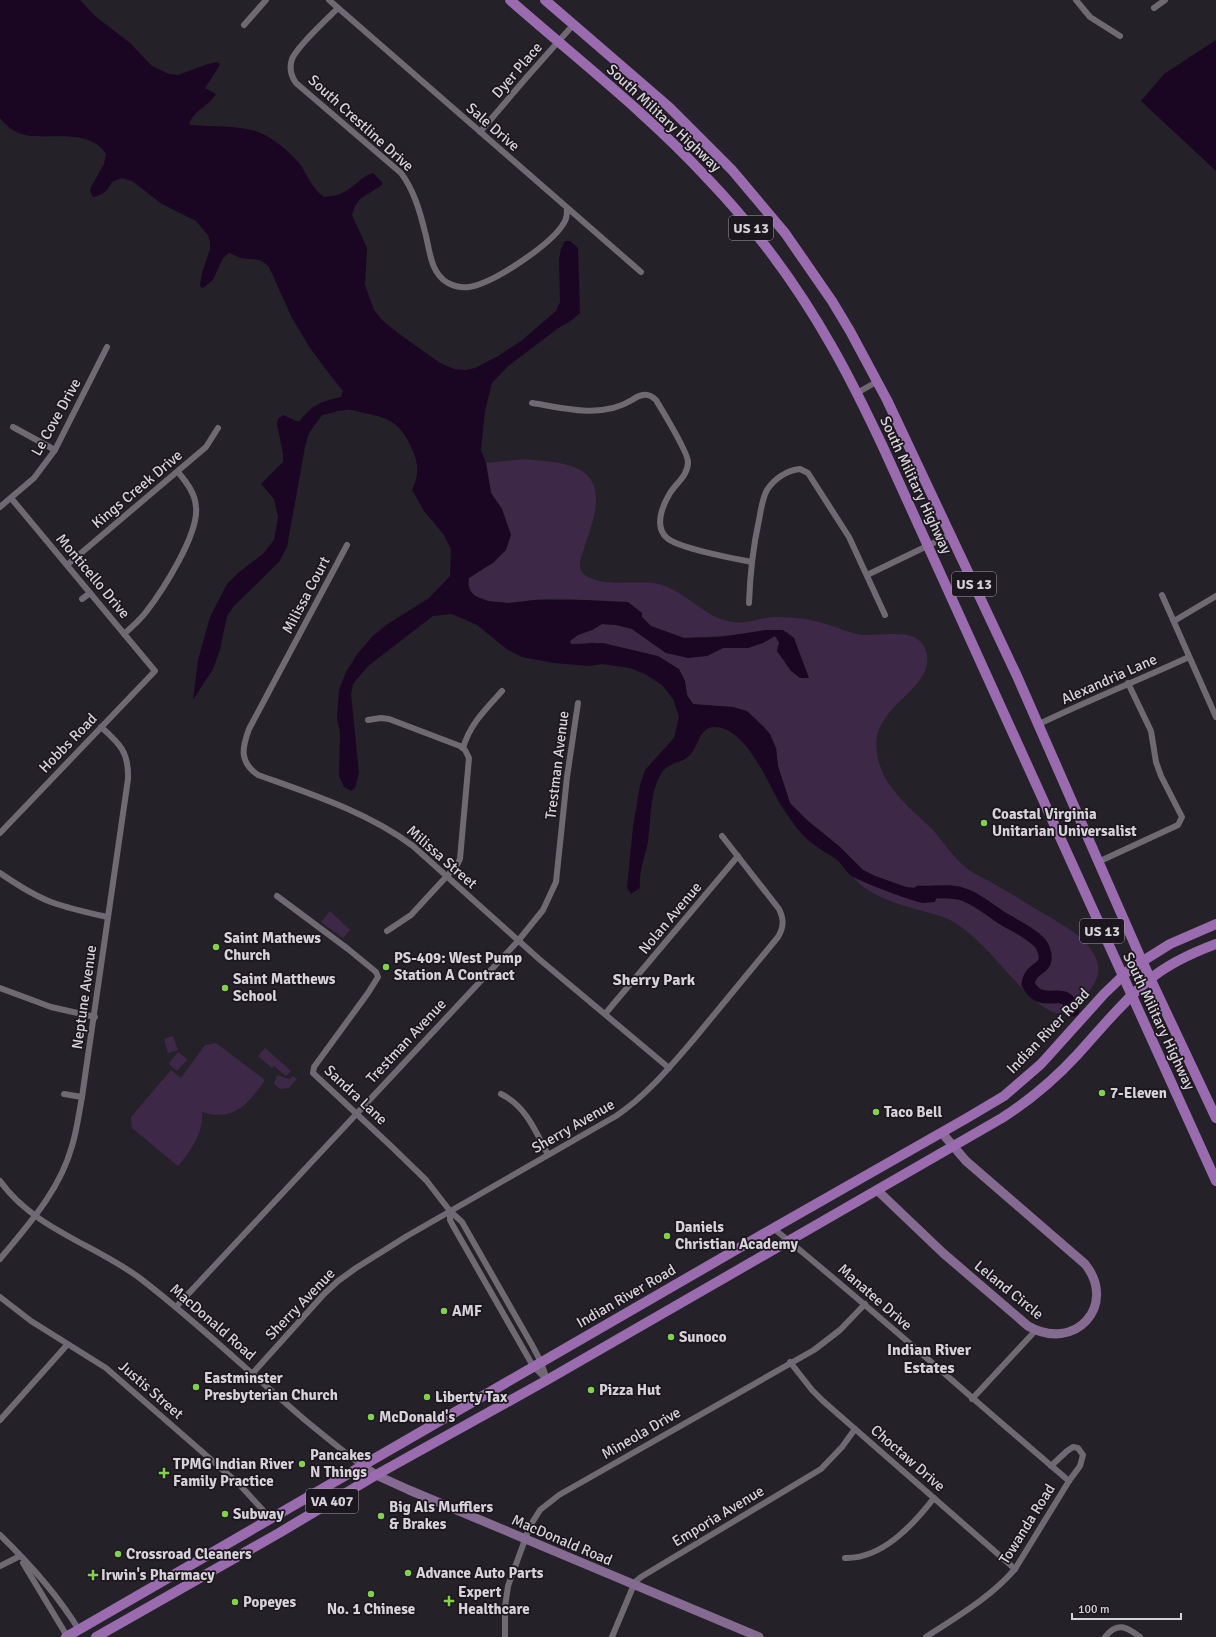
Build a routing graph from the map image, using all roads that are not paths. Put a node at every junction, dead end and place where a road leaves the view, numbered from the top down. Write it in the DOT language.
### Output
graph roads {
  1 [pos="266,0"];
  2 [pos="329,0"];
  3 [pos="510,0"];
  4 [pos="545,0"];
  5 [pos="1076,0"];
  6 [pos="1165,0"];
  7 [pos="338,8"];
  8 [pos="1154,8"];
  9 [pos="244,25"];
  10 [pos="573,25"];
  11 [pos="1120,36"];
  12 [pos="558,42"];
  13 [pos="480,132"];
  14 [pos="567,209"];
  15 [pos="641,272"];
  16 [pos="107,347"];
  17 [pos="878,381"];
  18 [pos="857,393"];
  19 [pos="532,403"];
  20 [pos="13,427"];
  21 [pos="218,428"];
  22 [pos="55,450"];
  23 [pos="178,472"];
  24 [pos="11,498"];
  25 [pos="0,507"];
  26 [pos="950,534"];
  27 [pos="347,545"];
  28 [pos="927,545"];
  29 [pos="752,562"];
  30 [pos="67,565"];
  31 [pos="866,575"];
  32 [pos="90,593"];
  33 [pos="1162,596"];
  34 [pos="1216,596"];
  35 [pos="82,600"];
  36 [pos="749,603"];
  37 [pos="885,615"];
  38 [pos="1174,621"];
  39 [pos="124,634"];
  40 [pos="287,657"];
  41 [pos="1189,657"];
  42 [pos="155,670"];
  43 [pos="1128,683"];
  44 [pos="502,691"];
  45 [pos="578,703"];
  46 [pos="1213,703"];
  47 [pos="1216,717"];
  48 [pos="368,720"];
  49 [pos="1039,724"];
  50 [pos="102,727"];
  51 [pos="463,748"];
  52 [pos="0,833"];
  53 [pos="722,836"];
  54 [pos="738,856"];
  55 [pos="1098,862"];
  56 [pos="0,873"];
  57 [pos="447,876"];
  58 [pos="277,896"];
  59 [pos="108,916"];
  60 [pos="1216,924"];
  61 [pos="387,931"];
  62 [pos="518,941"];
  63 [pos="1216,944"];
  64 [pos="1142,961"];
  65 [pos="1122,976"];
  66 [pos="1150,979"];
  67 [pos="0,988"];
  68 [pos="1131,995"];
  69 [pos="605,1014"];
  70 [pos="95,1017"];
  71 [pos="668,1068"];
  72 [pos="64,1094"];
  73 [pos="502,1094"];
  74 [pos="82,1097"];
  75 [pos="357,1113"];
  76 [pos="1216,1118"];
  77 [pos="942,1133"];
  78 [pos="953,1147"];
  79 [pos="548,1155"];
  80 [pos="0,1181"];
  81 [pos="1216,1181"];
  82 [pos="877,1190"];
  83 [pos="450,1211"];
  84 [pos="36,1216"];
  85 [pos="773,1228"];
  86 [pos="788,1241"];
  87 [pos="0,1259"];
  88 [pos="0,1297"];
  89 [pos="865,1304"];
  90 [pos="176,1307"];
  91 [pos="1036,1330"];
  92 [pos="67,1345"];
  93 [pos="790,1362"];
  94 [pos="537,1364"];
  95 [pos="252,1374"];
  96 [pos="546,1380"];
  97 [pos="972,1399"];
  98 [pos="0,1420"];
  99 [pos="854,1429"];
  100 [pos="361,1465"];
  101 [pos="1050,1466"];
  102 [pos="376,1475"];
  103 [pos="1069,1481"];
  104 [pos="934,1498"];
  105 [pos="271,1519"];
  106 [pos="0,1535"];
  107 [pos="526,1540"];
  108 [pos="20,1556"];
  109 [pos="845,1558"];
  110 [pos="0,1566"];
  111 [pos="1015,1569"];
  112 [pos="633,1586"];
  113 [pos="81,1633"];
  114 [pos="67,1637"];
  115 [pos="96,1637"];
  116 [pos="505,1637"];
  117 [pos="612,1637"];
  118 [pos="759,1637"];
  119 [pos="926,1637"];
  120 [pos="1105,1637"];
  121 [pos="1140,1637"];
  1 -- 9 [label="street"];
  2 -- 7 [label="street, Sale Drive"];
  3 -- 12 [label="main road, South Military Highway / US 13"];
  4 -- 10 [label="main road, South Military Highway / US 13"];
  5 -- 11 [label="street"];
  6 -- 8 [label="street"];
  7 -- 13 [label="street, Sale Drive"];
  7 -- 14 [label="street, South Crestline Drive"];
  10 -- 12 [label="street, Dyer Place"];
  10 -- 17 [label="main road, South Military Highway / US 13"];
  12 -- 13 [label="street, Dyer Place"];
  12 -- 18 [label="main road, South Military Highway / US 13"];
  13 -- 14 [label="street, Sale Drive"];
  14 -- 15 [label="street, Sale Drive"];
  16 -- 22 [label="street, Le Cove Drive"];
  17 -- 18 [label="street"];
  17 -- 26 [label="main road, South Military Highway / US 13"];
  18 -- 28 [label="main road, South Military Highway / US 13"];
  19 -- 29 [label="street"];
  20 -- 22 [label="street"];
  21 -- 23 [label="street, Kings Creek Drive"];
  22 -- 24 [label="street, Le Cove Drive"];
  23 -- 30 [label="street, Kings Creek Drive"];
  23 -- 39 [label="street"];
  24 -- 25 [label="street, Le Cove Drive"];
  24 -- 30 [label="street, Monticello Drive"];
  26 -- 28 [label="street"];
  26 -- 49 [label="main road, South Military Highway / US 13"];
  27 -- 40 [label="street, Milissa Court"];
  28 -- 31 [label="street"];
  28 -- 65 [label="main road, South Military Highway / US 13"];
  29 -- 31 [label="street"];
  29 -- 36 [label="street"];
  30 -- 32 [label="street, Monticello Drive"];
  31 -- 37 [label="street"];
  32 -- 35 [label="street"];
  32 -- 39 [label="street, Monticello Drive"];
  33 -- 38 [label="street"];
  34 -- 38 [label="street"];
  38 -- 41 [label="street"];
  39 -- 42 [label="street, Monticello Drive"];
  40 -- 57 [label="street, Milissa Street"];
  41 -- 43 [label="street, Alexandria Lane"];
  41 -- 46 [label="street"];
  42 -- 50 [label="street, Hobbs Road"];
  43 -- 49 [label="street, Alexandria Lane"];
  43 -- 55 [label="street"];
  44 -- 51 [label="street"];
  45 -- 62 [label="street, Trestman Avenue"];
  46 -- 47 [label="street"];
  48 -- 51 [label="street"];
  49 -- 55 [label="main road, South Military Highway / US 13"];
  50 -- 52 [label="street, Hobbs Road"];
  50 -- 59 [label="street, Neptune Avenue"];
  51 -- 57 [label="street"];
  53 -- 54 [label="street, Sherry Avenue"];
  54 -- 69 [label="street, Nolan Avenue"];
  54 -- 71 [label="street, Sherry Avenue"];
  55 -- 64 [label="main road, South Military Highway / US 13"];
  56 -- 59 [label="street"];
  57 -- 61 [label="street"];
  57 -- 62 [label="street, Milissa Street"];
  58 -- 75 [label="street, Sandra Lane"];
  59 -- 70 [label="street, Neptune Avenue"];
  60 -- 64 [label="main road, Indian River Road"];
  62 -- 69 [label="street, Milissa Street"];
  62 -- 75 [label="street, Trestman Avenue"];
  63 -- 66 [label="main road"];
  64 -- 65 [label="main road, Indian River Road"];
  64 -- 66 [label="main road, South Military Highway / US 13"];
  65 -- 68 [label="main road, South Military Highway / US 13"];
  65 -- 77 [label="main road, Indian River Road"];
  66 -- 68 [label="main road"];
  66 -- 76 [label="main road, South Military Highway / US 13"];
  67 -- 70 [label="street"];
  68 -- 78 [label="main road"];
  68 -- 81 [label="main road, South Military Highway / US 13"];
  69 -- 71 [label="street, Milissa Street"];
  70 -- 74 [label="street, Neptune Avenue"];
  71 -- 79 [label="street, Sherry Avenue"];
  72 -- 74 [label="street"];
  73 -- 79 [label="street"];
  74 -- 84 [label="street, Neptune Avenue"];
  75 -- 83 [label="street, Sandra Lane"];
  75 -- 90 [label="street, Trestman Avenue"];
  77 -- 78 [label="street, Leland Circle"];
  77 -- 85 [label="main road, Indian River Road"];
  78 -- 82 [label="main road"];
  78 -- 91 [label="street, Leland Circle"];
  79 -- 83 [label="street, Sherry Avenue"];
  80 -- 84 [label="street, MacDonald Road"];
  82 -- 86 [label="main road"];
  82 -- 91 [label="street, Leland Circle"];
  83 -- 94 [label="street, Sandra Lane"];
  83 -- 94 [label="street, Sandra Lane"];
  83 -- 95 [label="street, Sherry Avenue"];
  84 -- 87 [label="street, Neptune Avenue"];
  84 -- 90 [label="street, MacDonald Road"];
  85 -- 86 [label="street, Manatee Drive"];
  85 -- 94 [label="main road, Indian River Road"];
  86 -- 89 [label="street, Manatee Drive"];
  86 -- 96 [label="main road"];
  88 -- 92 [label="street, Justis Street"];
  89 -- 93 [label="street, Mineola Drive"];
  89 -- 97 [label="street, Manatee Drive"];
  90 -- 95 [label="street, MacDonald Road"];
  91 -- 97 [label="street"];
  92 -- 98 [label="street"];
  92 -- 105 [label="street, Justis Street"];
  93 -- 99 [label="street, Choctaw Drive"];
  93 -- 107 [label="street, Mineola Drive"];
  94 -- 96 [label="street, Sandra Lane"];
  94 -- 100 [label="main road, Indian River Road"];
  95 -- 100 [label="street, MacDonald Road"];
  96 -- 102 [label="main road"];
  97 -- 101 [label="street, Manatee Drive"];
  99 -- 104 [label="street, Choctaw Drive"];
  99 -- 112 [label="street, Emporia Avenue"];
  100 -- 102 [label="street, MacDonald Road"];
  100 -- 105 [label="main road, Indian River Road / VA 407"];
  101 -- 103 [label="street, Manatee Drive"];
  101 -- 103 [label="street, Towanda Road"];
  102 -- 107 [label="street, MacDonald Road"];
  102 -- 115 [label="main road, VA 407"];
  103 -- 111 [label="street, Towanda Road"];
  104 -- 109 [label="street"];
  104 -- 111 [label="street, Choctaw Drive"];
  105 -- 113 [label="main road, Indian River Road / VA 407"];
  106 -- 108 [label="street"];
  107 -- 112 [label="street, MacDonald Road"];
  107 -- 116 [label="street, Mineola Drive"];
  108 -- 110 [label="street"];
  108 -- 113 [label="street"];
  108 -- 114 [label="street"];
  111 -- 119 [label="street, Towanda Road"];
  112 -- 117 [label="street, Emporia Avenue"];
  112 -- 118 [label="street, MacDonald Road"];
  113 -- 114 [label="main road, Indian River Road / VA 407"];
  120 -- 121 [label="street"];
}
